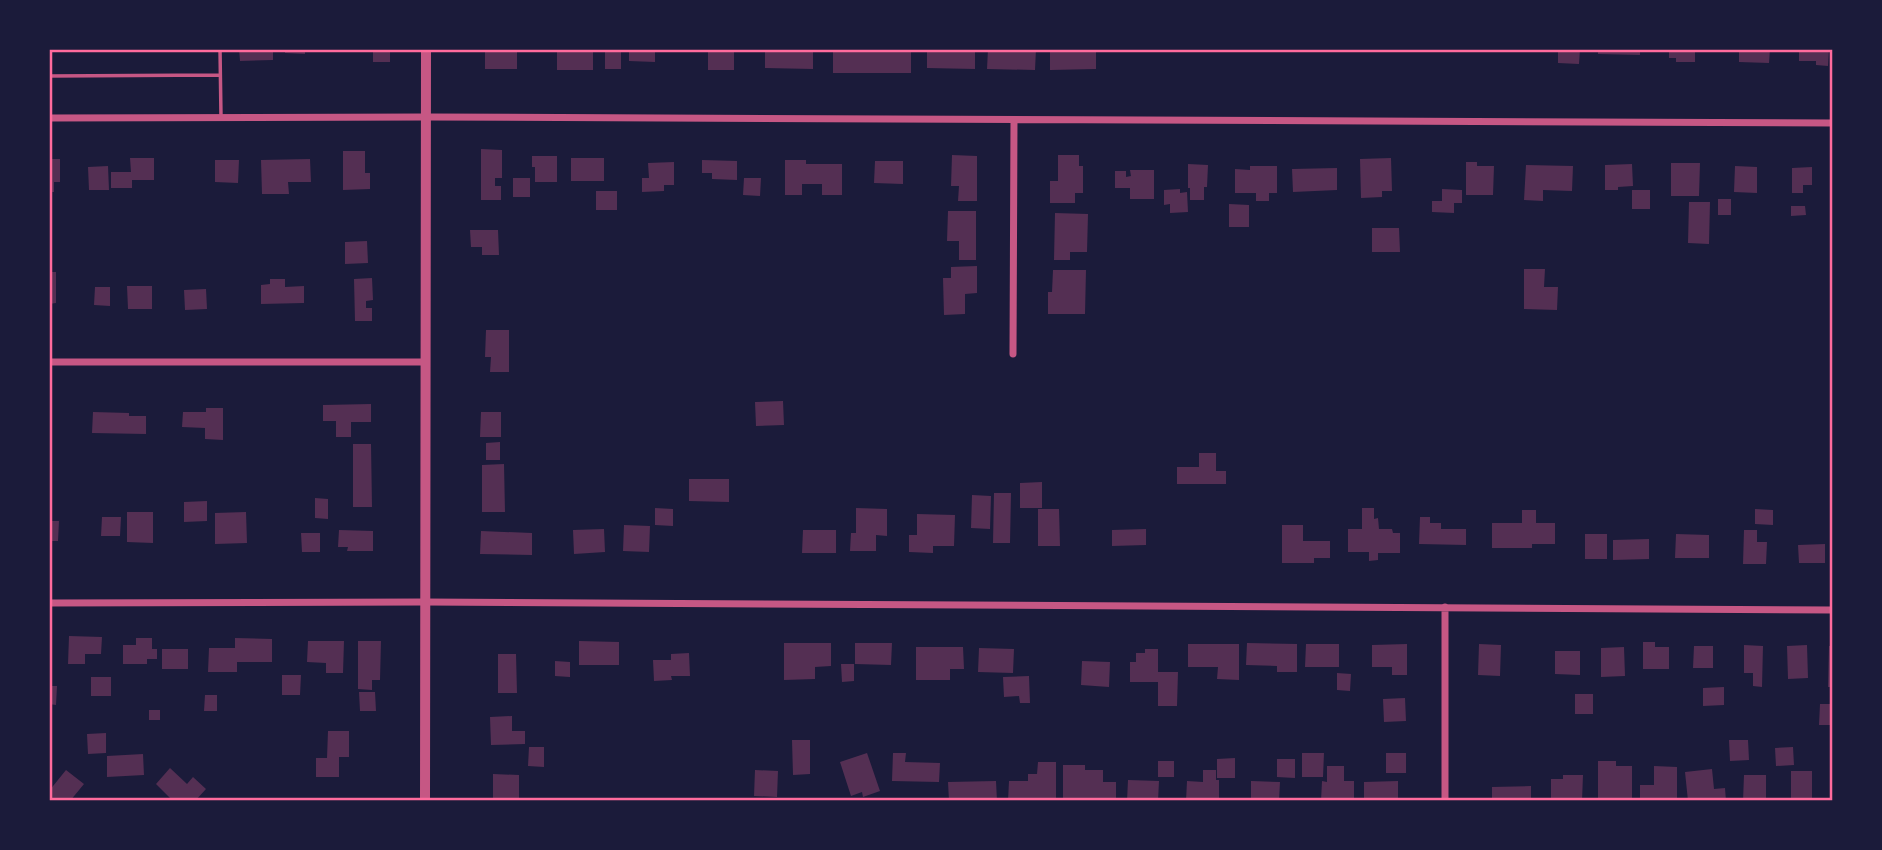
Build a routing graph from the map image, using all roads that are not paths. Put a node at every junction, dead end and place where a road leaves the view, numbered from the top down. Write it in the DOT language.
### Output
graph roads {
  1 [pos="220,49"];
  2 [pos="426,49"];
  3 [pos="220,75"];
  4 [pos="49,76"];
  5 [pos="221,117"];
  6 [pos="426,117"];
  7 [pos="49,118"];
  8 [pos="1014,120"];
  9 [pos="1833,124"];
  10 [pos="1013,354"];
  11 [pos="49,362"];
  12 [pos="425,362"];
  13 [pos="425,602"];
  14 [pos="49,603"];
  15 [pos="1444,607"];
  16 [pos="1833,610"];
  17 [pos="425,801"];
  18 [pos="1444,801"];
  1 -- 3 [label="lane"];
  2 -- 6 [label="street"];
  3 -- 4 [label="lane"];
  3 -- 5 [label="lane"];
  5 -- 6 [label="street"];
  5 -- 7 [label="street"];
  6 -- 8 [label="street"];
  6 -- 12 [label="street"];
  8 -- 9 [label="street"];
  8 -- 10 [label="street"];
  11 -- 12 [label="street"];
  12 -- 13 [label="street"];
  13 -- 14 [label="street"];
  13 -- 15 [label="street"];
  13 -- 17 [label="street"];
  15 -- 16 [label="street"];
  15 -- 18 [label="street"];
}
